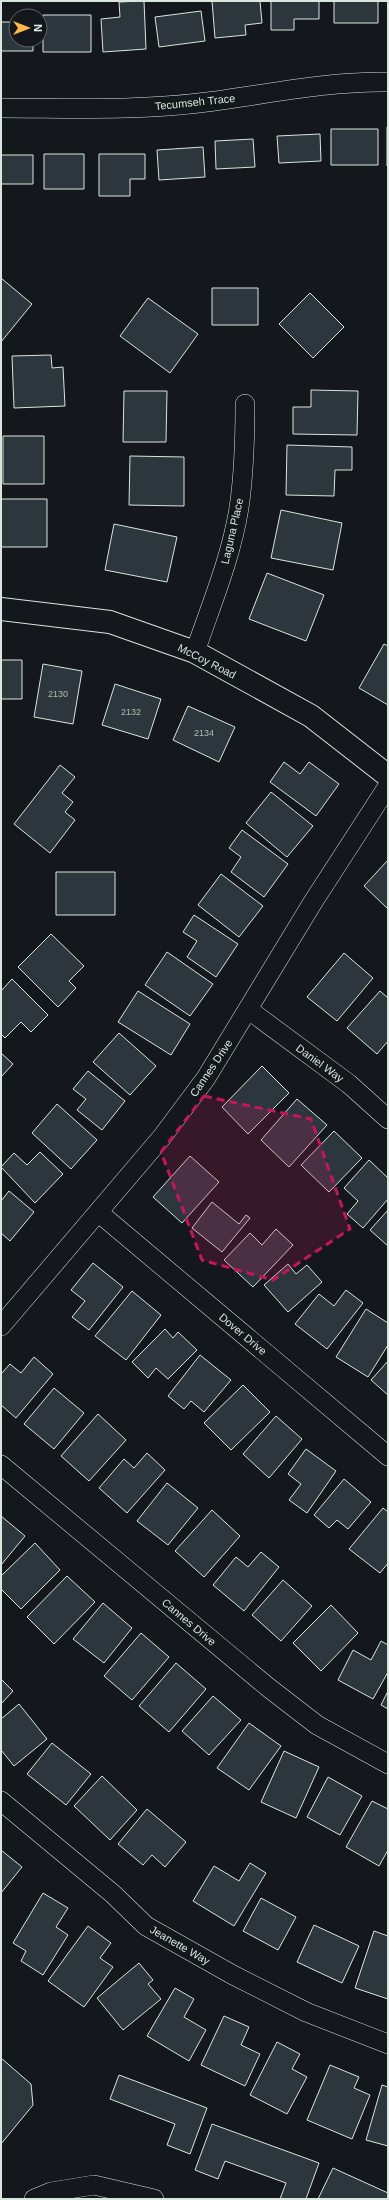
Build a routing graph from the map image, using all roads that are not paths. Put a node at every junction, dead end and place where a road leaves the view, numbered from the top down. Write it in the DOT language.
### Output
graph roads {
  1 [pos="388,82"];
  2 [pos="1,108"];
  3 [pos="245,404"];
  4 [pos="1,609"];
  5 [pos="195,652"];
  6 [pos="388,776"];
  7 [pos="388,786"];
  8 [pos="249,1010"];
  9 [pos="388,1119"];
  10 [pos="98,1212"];
  11 [pos="1,1326"];
  12 [pos="388,1456"];
  13 [pos="1,1465"];
  14 [pos="388,1764"];
  15 [pos="1,1801"];
  16 [pos="388,2044"];
  17 [pos="34,2199"];
  18 [pos="154,2199"];
  1 -- 2 [label="street, Tecumseh Trace"];
  3 -- 5 [label="street, Laguna Place"];
  4 -- 5 [label="street, McCoy Road"];
  5 -- 6 [label="street, McCoy Road"];
  7 -- 8 [label="street, Cannes Drive"];
  8 -- 9 [label="street, Daniel Way"];
  8 -- 10 [label="street, Cannes Drive"];
  10 -- 11 [label="street, Cannes Drive"];
  10 -- 12 [label="street, Dover Drive"];
  13 -- 14 [label="street, Cannes Drive"];
  15 -- 16 [label="street, Jeanette Way"];
  17 -- 18 [label="street"];
}
